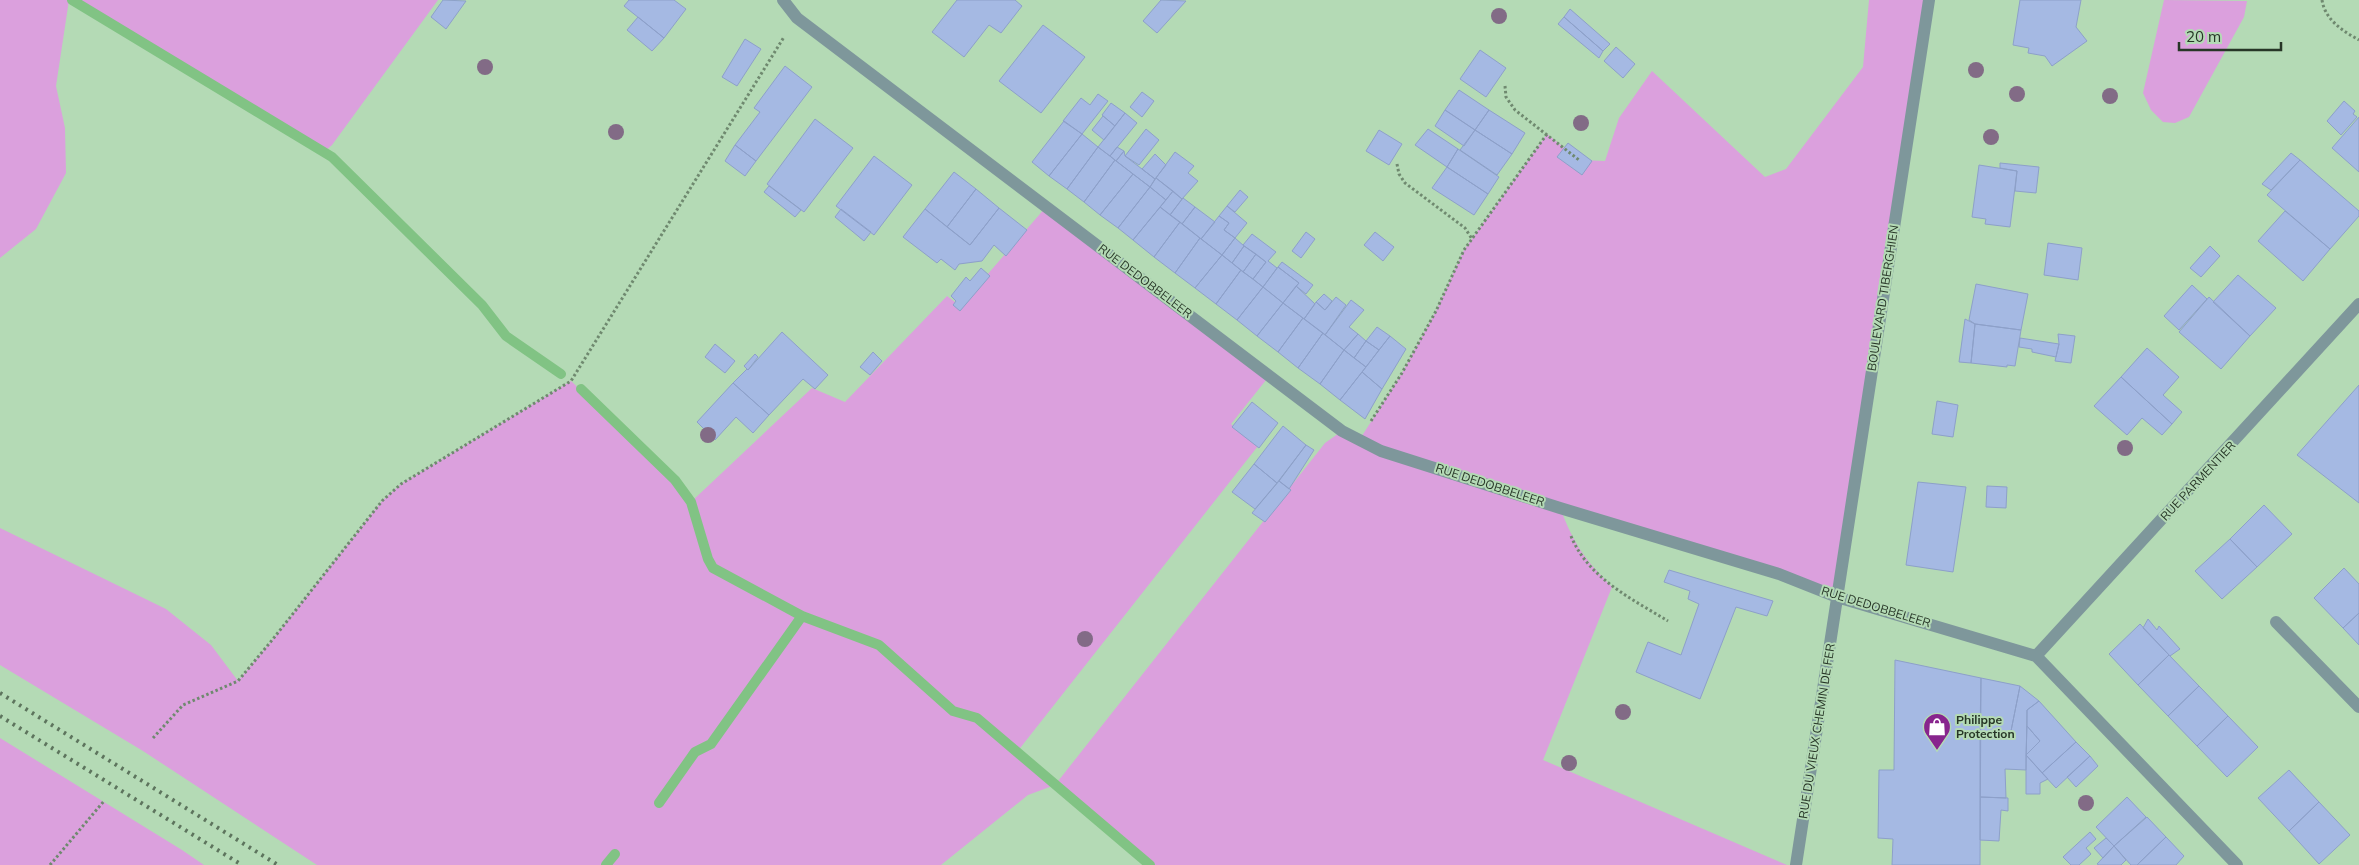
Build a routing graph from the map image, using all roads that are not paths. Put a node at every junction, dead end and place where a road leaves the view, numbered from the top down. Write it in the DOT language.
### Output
graph roads {
  1 [pos="1930,0"];
  2 [pos="784,1"];
  3 [pos="2359,304"];
  4 [pos="1837,597"];
  5 [pos="2276,622"];
  6 [pos="2036,656"];
  7 [pos="2359,707"];
  8 [pos="1796,865"];
  9 [pos="2237,865"];
  1 -- 4 [label="street, BOULEVARD TIBERGHIEN"];
  2 -- 4 [label="street, RUE DEDOBBELEER"];
  3 -- 6 [label="street, RUE PARMENTIER"];
  4 -- 6 [label="street, RUE DEDOBBELEER"];
  4 -- 8 [label="street, RUE DU VIEUX CHEMIN DE FER"];
  5 -- 7 [label="street"];
  6 -- 9 [label="street, RUE DEDOBBELEER"];
}
